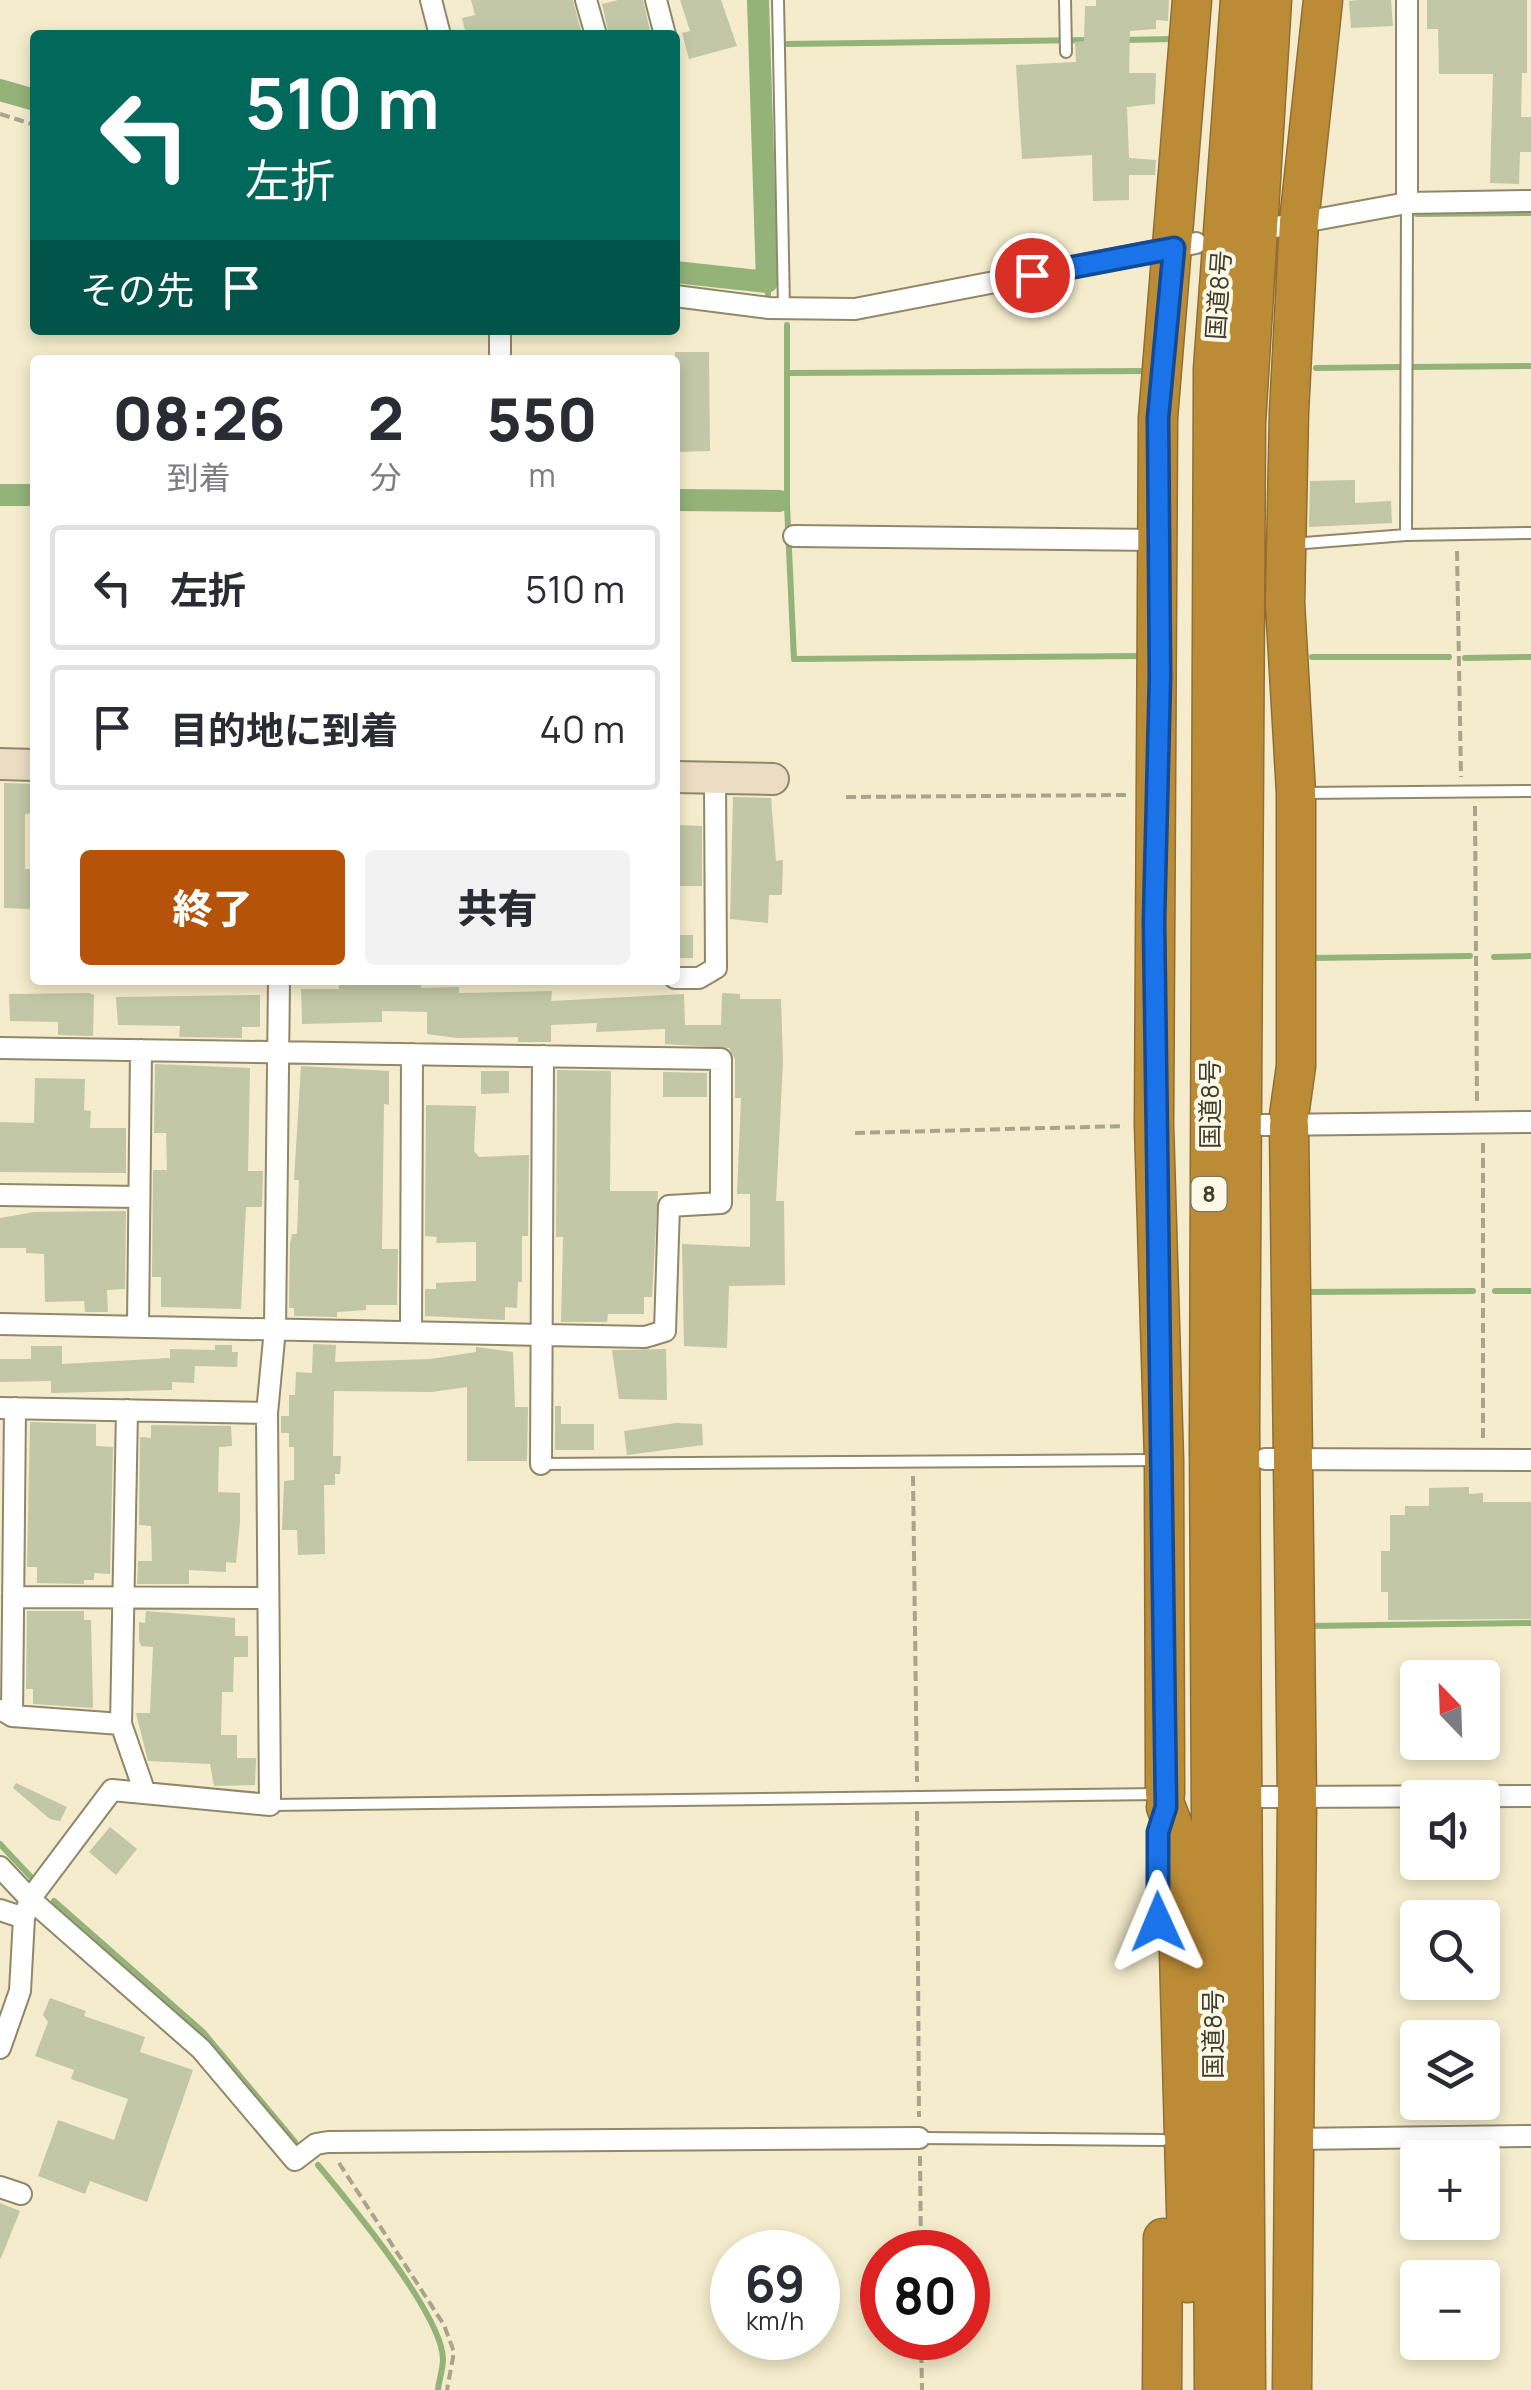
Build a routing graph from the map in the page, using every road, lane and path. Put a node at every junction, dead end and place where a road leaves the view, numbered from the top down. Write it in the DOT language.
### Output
graph roads {
  1 [pos="431,0"];
  2 [pos="586,0"];
  3 [pos="656,0"];
  4 [pos="778,0"];
  5 [pos="1065,0"];
  6 [pos="1192,0"];
  7 [pos="1240,0"];
  8 [pos="1272,0"];
  9 [pos="1323,0"];
  10 [pos="1407,0"];
  11 [pos="439,30"];
  12 [pos="595,30"];
  13 [pos="665,30"];
  14 [pos="1066,49"];
  15 [pos="0,114"];
  16 [pos="30,123"];
  17 [pos="1531,201"];
  18 [pos="1408,203"];
  19 [pos="1287,225"];
  20 [pos="1197,241"];
  21 [pos="680,297"];
  22 [pos="784,308"];
  23 [pos="1246,423"];
  24 [pos="1531,533"];
  25 [pos="1456,534"];
  26 [pos="1406,535"];
  27 [pos="794,536"];
  28 [pos="1158,540"];
  29 [pos="1285,544"];
  30 [pos="0,764"];
  31 [pos="30,765"];
  32 [pos="680,777"];
  33 [pos="715,778"];
  34 [pos="774,779"];
  35 [pos="1531,791"];
  36 [pos="1462,792"];
  37 [pos="1475,792"];
  38 [pos="1296,793"];
  39 [pos="1158,795"];
  40 [pos="846,797"];
  41 [pos="680,978"];
  42 [pos="279,985"];
  43 [pos="0,1048"];
  44 [pos="141,1050"];
  45 [pos="278,1052"];
  46 [pos="412,1054"];
  47 [pos="543,1056"];
  48 [pos="1280,1122"];
  49 [pos="1531,1122"];
  50 [pos="1480,1123"];
  51 [pos="1154,1125"];
  52 [pos="855,1133"];
  53 [pos="1158,1191"];
  54 [pos="0,1195"];
  55 [pos="140,1197"];
  56 [pos="0,1324"];
  57 [pos="138,1326"];
  58 [pos="275,1329"];
  59 [pos="410,1332"];
  60 [pos="544,1335"];
  61 [pos="8,1408"];
  62 [pos="127,1410"];
  63 [pos="266,1413"];
  64 [pos="1279,1459"];
  65 [pos="1483,1460"];
  66 [pos="1531,1460"];
  67 [pos="1177,1461"];
  68 [pos="912,1462"];
  69 [pos="541,1464"];
  70 [pos="124,1595"];
  71 [pos="13,1597"];
  72 [pos="268,1598"];
  73 [pos="6,1712"];
  74 [pos="121,1724"];
  75 [pos="144,1790"];
  76 [pos="917,1796"];
  77 [pos="1531,1796"];
  78 [pos="1280,1798"];
  79 [pos="1174,1799"];
  80 [pos="270,1805"];
  81 [pos="0,1867"];
  82 [pos="27,1909"];
  83 [pos="0,1910"];
  84 [pos="0,2048"];
  85 [pos="1531,2136"];
  86 [pos="920,2138"];
  87 [pos="1293,2139"];
  88 [pos="1163,2140"];
  89 [pos="324,2143"];
  90 [pos="0,2186"];
  91 [pos="21,2194"];
  92 [pos="920,2230"];
  93 [pos="922,2360"];
  94 [pos="447,2390"];
  95 [pos="922,2390"];
  96 [pos="1162,2390"];
  97 [pos="1193,2390"];
  98 [pos="1214,2390"];
  99 [pos="1246,2390"];
  100 [pos="1266,2390"];
  101 [pos="1292,2390"];
  1 -- 11 [label="street"];
  2 -- 12 [label="street"];
  3 -- 13 [label="street"];
  4 -- 22 [label="lane"];
  5 -- 14 [label="lane"];
  6 -- 20 [label="highway"];
  7 -- 20 [label="highway, 国道8号 / 8"];
  8 -- 23 [label="highway, 国道8号 / 8"];
  9 -- 19 [label="highway"];
  10 -- 18 [label="street"];
  15 -- 16 [label="path"];
  17 -- 18 [label="street"];
  18 -- 19 [label="street"];
  18 -- 26 [label="lane"];
  19 -- 29 [label="highway"];
  20 -- 22 [label="street"];
  20 -- 28 [label="highway"];
  20 -- 53 [label="highway"];
  20 -- 98 [label="highway, 国道8号 / 8"];
  21 -- 22 [label="street"];
  23 -- 48 [label="highway"];
  23 -- 99 [label="highway, 国道8号 / 8"];
  24 -- 25 [label="lane"];
  25 -- 26 [label="lane"];
  25 -- 36 [label="path"];
  26 -- 29 [label="lane"];
  27 -- 28 [label="street"];
  28 -- 39 [label="highway"];
  29 -- 38 [label="highway"];
  30 -- 31 [label="street"];
  32 -- 33 [label="street"];
  33 -- 34 [label="street"];
  33 -- 41 [label="street"];
  35 -- 37 [label="lane"];
  36 -- 37 [label="lane"];
  36 -- 38 [label="lane"];
  37 -- 50 [label="path"];
  38 -- 48 [label="highway"];
  39 -- 40 [label="path"];
  39 -- 51 [label="highway"];
  42 -- 45 [label="street"];
  43 -- 44 [label="street"];
  44 -- 45 [label="street"];
  44 -- 55 [label="street"];
  45 -- 46 [label="street"];
  45 -- 58 [label="street"];
  46 -- 47 [label="street"];
  46 -- 59 [label="street"];
  47 -- 60 [label="street"];
  47 -- 60 [label="street"];
  48 -- 50 [label="street"];
  48 -- 64 [label="highway"];
  49 -- 50 [label="street"];
  50 -- 65 [label="path"];
  51 -- 52 [label="path"];
  51 -- 53 [label="highway"];
  53 -- 67 [label="highway"];
  54 -- 55 [label="street"];
  55 -- 57 [label="street"];
  56 -- 57 [label="street"];
  57 -- 58 [label="street"];
  58 -- 59 [label="street"];
  58 -- 63 [label="street"];
  59 -- 60 [label="street"];
  60 -- 69 [label="street"];
  61 -- 62 [label="street"];
  61 -- 71 [label="street"];
  62 -- 63 [label="street"];
  62 -- 70 [label="street"];
  63 -- 72 [label="street"];
  64 -- 65 [label="street"];
  64 -- 78 [label="highway"];
  65 -- 66 [label="street"];
  67 -- 68 [label="lane"];
  67 -- 79 [label="highway"];
  68 -- 69 [label="lane"];
  68 -- 76 [label="path"];
  70 -- 71 [label="street"];
  70 -- 72 [label="street"];
  70 -- 74 [label="street"];
  71 -- 73 [label="street"];
  72 -- 80 [label="street"];
  73 -- 74 [label="street"];
  74 -- 75 [label="street"];
  75 -- 80 [label="street"];
  75 -- 82 [label="street"];
  76 -- 79 [label="lane"];
  76 -- 80 [label="lane"];
  76 -- 86 [label="path"];
  77 -- 78 [label="street"];
  78 -- 87 [label="highway"];
  78 -- 100 [label="highway"];
  79 -- 88 [label="highway"];
  79 -- 97 [label="highway"];
  81 -- 82 [label="street"];
  82 -- 83 [label="street"];
  82 -- 84 [label="street"];
  82 -- 89 [label="street"];
  85 -- 87 [label="street"];
  86 -- 88 [label="lane"];
  86 -- 89 [label="street"];
  86 -- 92 [label="path"];
  87 -- 101 [label="highway"];
  88 -- 96 [label="highway"];
  89 -- 94 [label="path"];
  90 -- 91 [label="street"];
  93 -- 95 [label="path"];
}
